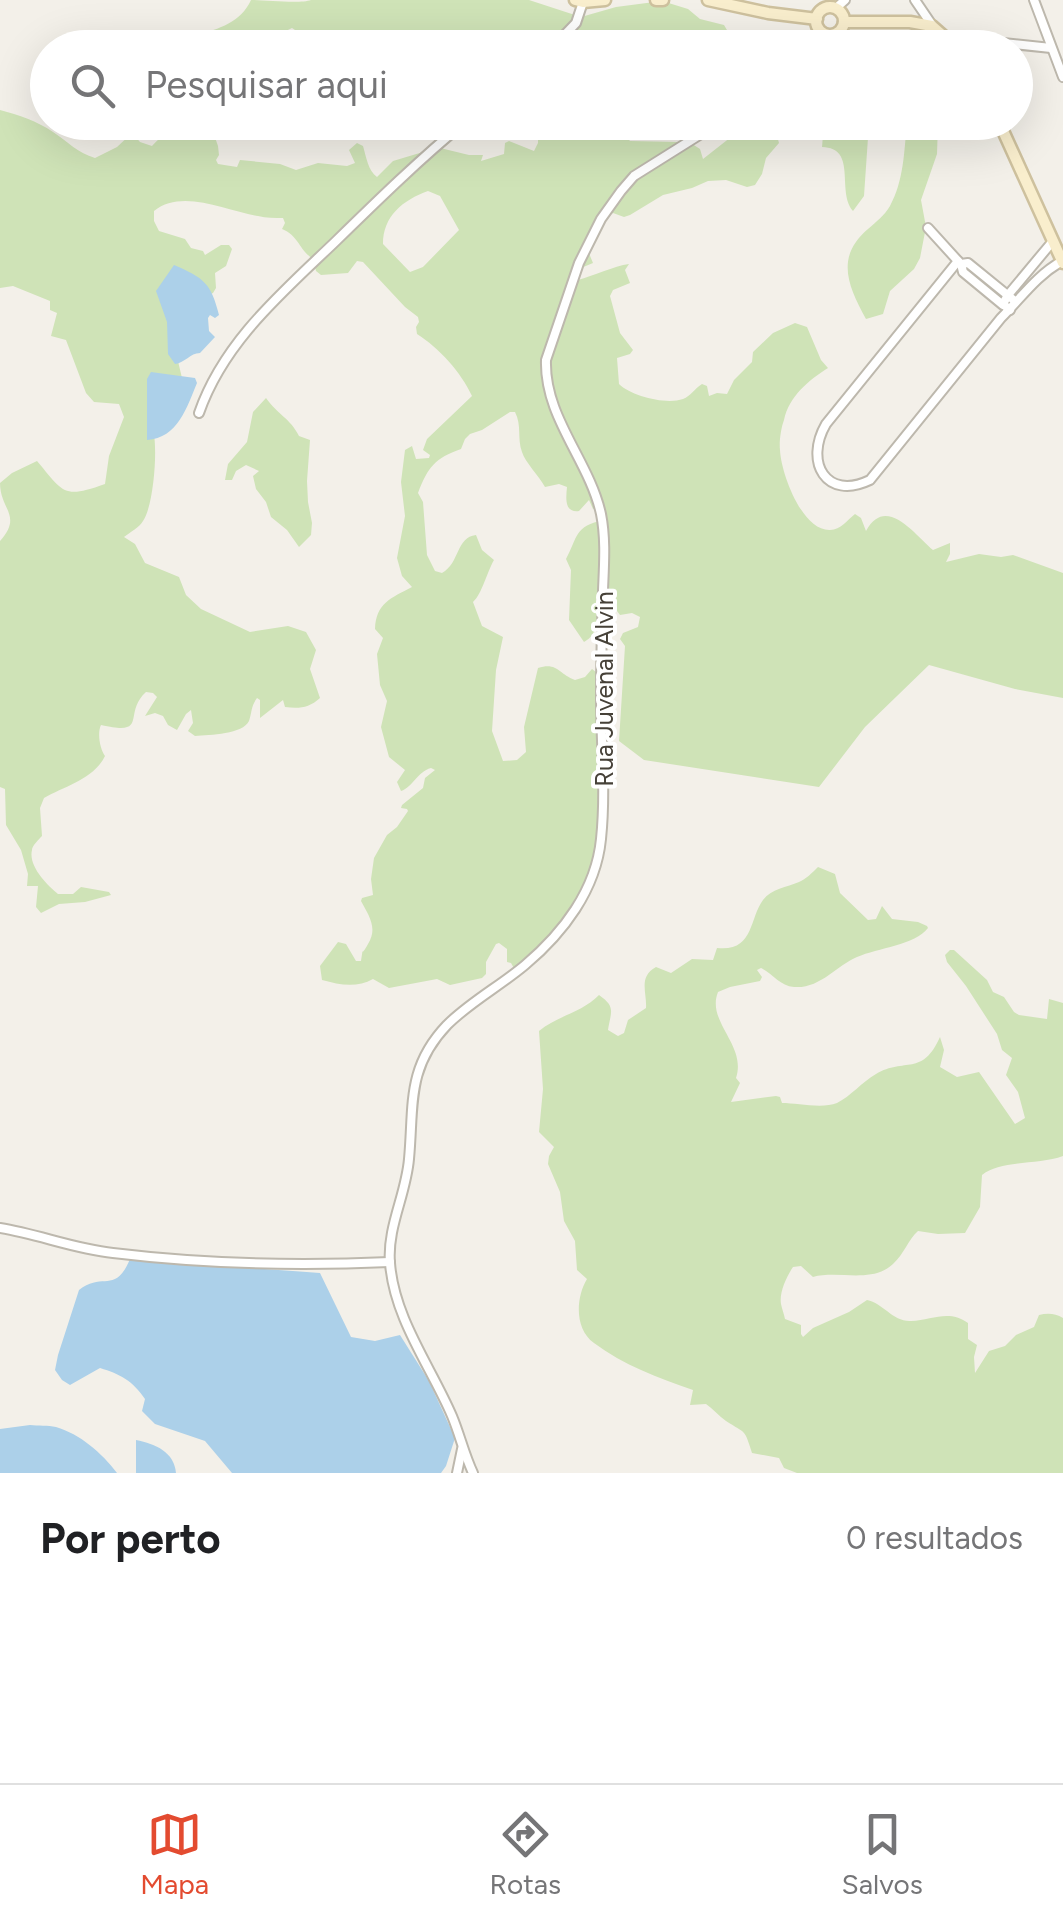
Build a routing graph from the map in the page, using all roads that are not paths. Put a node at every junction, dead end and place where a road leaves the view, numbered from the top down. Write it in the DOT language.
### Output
graph roads {
  1 [pos="605,0"];
  2 [pos="708,0"];
  3 [pos="766,0"];
  4 [pos="915,0"];
  5 [pos="1034,0"];
  6 [pos="579,1"];
  7 [pos="841,4"];
  8 [pos="768,13"];
  9 [pos="816,19"];
  10 [pos="844,22"];
  11 [pos="932,26"];
  12 [pos="570,30"];
  13 [pos="821,30"];
  14 [pos="840,30"];
  15 [pos="937,30"];
  16 [pos="1033,46"];
  17 [pos="1051,48"];
  18 [pos="1063,77"];
  19 [pos="444,140"];
  20 [pos="691,140"];
  21 [pos="1007,140"];
  22 [pos="928,228"];
  23 [pos="1053,241"];
  24 [pos="1062,262"];
  25 [pos="959,263"];
  26 [pos="1008,295"];
  27 [pos="1010,305"];
  28 [pos="199,412"];
  29 [pos="0,1228"];
  30 [pos="390,1262"];
  31 [pos="462,1450"];
  32 [pos="456,1473"];
  33 [pos="472,1473"];
  1 -- 6 [label="main road"];
  2 -- 8 [label="main road"];
  3 -- 8 [label="street"];
  4 -- 11 [label="street"];
  5 -- 17 [label="street"];
  6 -- 12 [label="street"];
  7 -- 9 [label="main road"];
  7 -- 10 [label="main road"];
  8 -- 9 [label="main road"];
  9 -- 13 [label="main road"];
  10 -- 11 [label="main road"];
  10 -- 14 [label="main road"];
  11 -- 15 [label="main road"];
  16 -- 17 [label="street"];
  17 -- 18 [label="street"];
  19 -- 28 [label="street"];
  20 -- 30 [label="street, Rua Juvenal Alvin"];
  21 -- 23 [label="main road"];
  22 -- 25 [label="street"];
  23 -- 24 [label="main road"];
  23 -- 26 [label="street"];
  24 -- 27 [label="street"];
  25 -- 26 [label="street"];
  25 -- 27 [label="street"];
  25 -- 27 [label="street"];
  26 -- 27 [label="street"];
  29 -- 30 [label="street"];
  30 -- 31 [label="street"];
  31 -- 32 [label="street"];
  31 -- 33 [label="street"];
}
